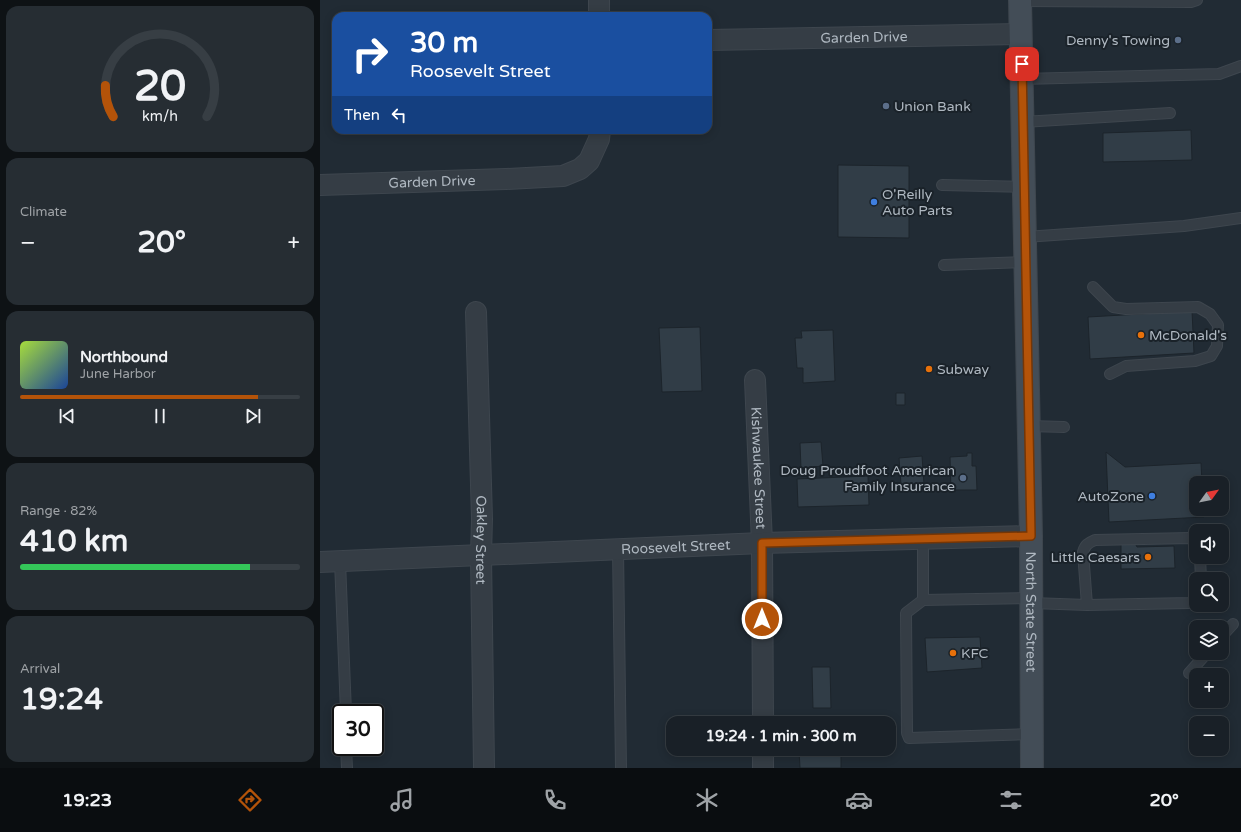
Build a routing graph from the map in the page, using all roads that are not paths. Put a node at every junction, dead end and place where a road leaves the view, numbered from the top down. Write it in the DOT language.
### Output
graph roads {
  1 [pos="599,0"];
  2 [pos="1197,0"];
  3 [pos="1020,1"];
  4 [pos="599,12"];
  5 [pos="1021,34"];
  6 [pos="712,40"];
  7 [pos="1241,66"];
  8 [pos="1022,79"];
  9 [pos="1170,113"];
  10 [pos="1023,122"];
  11 [pos="600,134"];
  12 [pos="320,185"];
  13 [pos="942,185"];
  14 [pos="1024,187"];
  15 [pos="1241,218"];
  16 [pos="1025,237"];
  17 [pos="1026,262"];
  18 [pos="944,265"];
  19 [pos="1093,287"];
  20 [pos="476,312"];
  21 [pos="1110,374"];
  22 [pos="755,380"];
  23 [pos="1029,426"];
  24 [pos="1064,426"];
  25 [pos="1031,536"];
  26 [pos="1189,538"];
  27 [pos="923,539"];
  28 [pos="762,543"];
  29 [pos="618,549"];
  30 [pos="481,555"];
  31 [pos="340,561"];
  32 [pos="320,562"];
  33 [pos="923,600"];
  34 [pos="1032,601"];
  35 [pos="1189,601"];
  36 [pos="1086,605"];
  37 [pos="1233,624"];
  38 [pos="1229,628"];
  39 [pos="1201,660"];
  40 [pos="1194,668"];
  41 [pos="346,704"];
  42 [pos="763,716"];
  43 [pos="1032,734"];
  44 [pos="346,756"];
  45 [pos="763,756"];
  46 [pos="347,768"];
  47 [pos="484,768"];
  48 [pos="622,768"];
  49 [pos="763,768"];
  50 [pos="1032,768"];
  1 -- 4 [label="street"];
  2 -- 3 [label="lane"];
  3 -- 5 [label="main road, North State Street"];
  5 -- 6 [label="street, Garden Drive"];
  5 -- 8 [label="main road, North State Street"];
  7 -- 8 [label="lane"];
  8 -- 10 [label="main road, North State Street"];
  9 -- 10 [label="lane"];
  10 -- 14 [label="main road, North State Street"];
  11 -- 12 [label="street, Garden Drive"];
  13 -- 14 [label="lane"];
  14 -- 16 [label="main road, North State Street"];
  15 -- 16 [label="lane"];
  16 -- 17 [label="main road, North State Street"];
  17 -- 18 [label="lane"];
  17 -- 23 [label="main road, North State Street"];
  19 -- 21 [label="lane"];
  20 -- 30 [label="street, Oakley Street"];
  22 -- 28 [label="street, Kishwaukee Street"];
  23 -- 24 [label="lane"];
  23 -- 25 [label="main road, North State Street"];
  25 -- 27 [label="street, Roosevelt Street"];
  25 -- 34 [label="main road, North State Street"];
  26 -- 36 [label="lane"];
  27 -- 28 [label="street, Roosevelt Street"];
  27 -- 33 [label="lane"];
  28 -- 29 [label="street, Roosevelt Street"];
  28 -- 42 [label="street, Kishwaukee Street"];
  29 -- 30 [label="street, Roosevelt Street"];
  29 -- 48 [label="lane"];
  30 -- 31 [label="street, Roosevelt Street"];
  30 -- 47 [label="street, Oakley Street"];
  31 -- 32 [label="street, Roosevelt Street"];
  31 -- 41 [label="lane"];
  33 -- 34 [label="lane"];
  33 -- 43 [label="lane"];
  34 -- 36 [label="lane"];
  34 -- 43 [label="main road, North State Street"];
  35 -- 36 [label="lane"];
  37 -- 38 [label="lane"];
  39 -- 40 [label="lane"];
  43 -- 50 [label="main road, North State Street"];
  44 -- 46 [label="lane"];
  45 -- 49 [label="street"];
}
